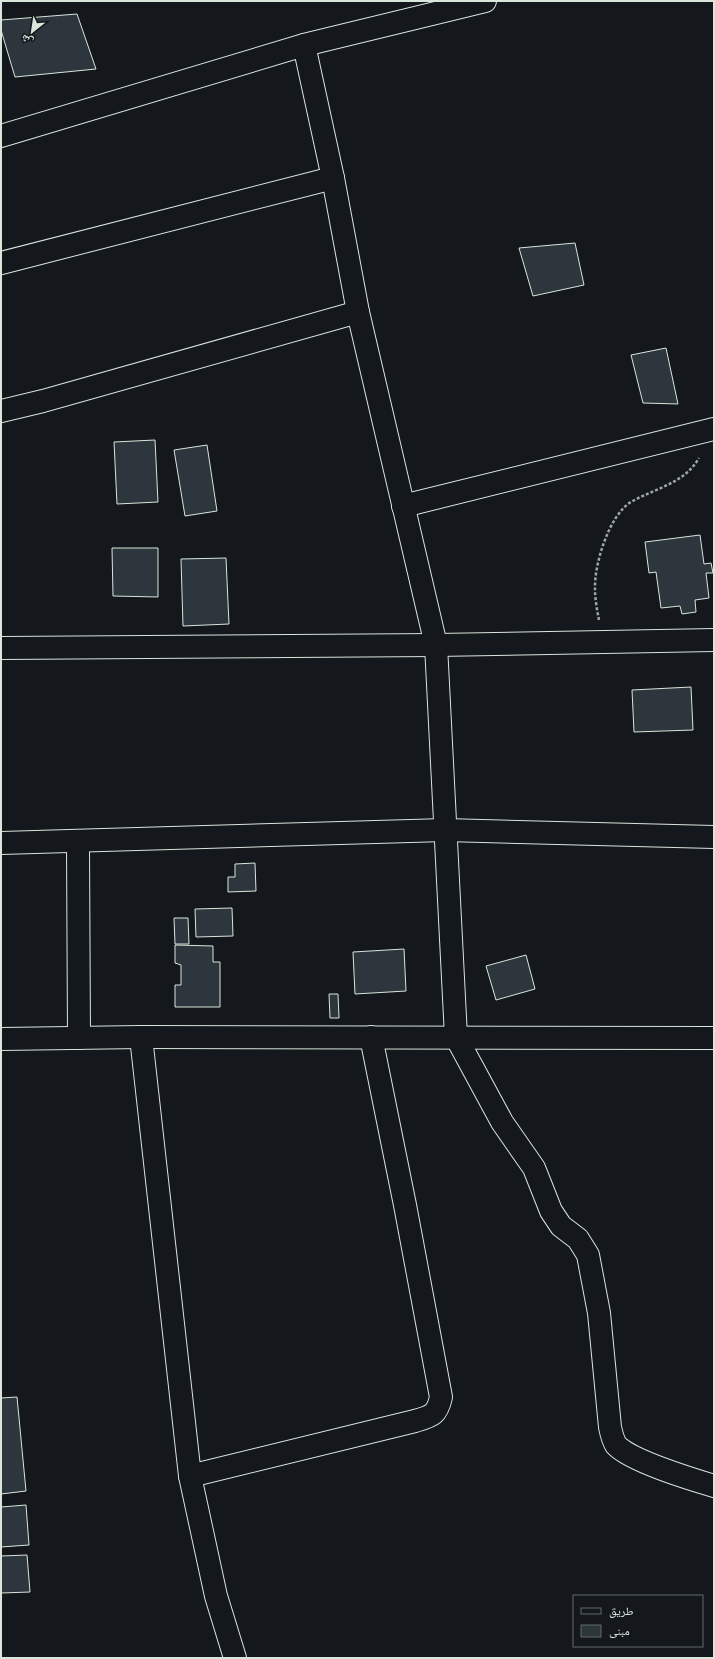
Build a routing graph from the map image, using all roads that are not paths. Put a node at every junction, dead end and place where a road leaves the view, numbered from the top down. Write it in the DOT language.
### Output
graph roads {
  1 [pos="485,1"];
  2 [pos="304,45"];
  3 [pos="1,136"];
  4 [pos="332,178"];
  5 [pos="1,262"];
  6 [pos="358,312"];
  7 [pos="1,412"];
  8 [pos="709,431"];
  9 [pos="403,506"];
  10 [pos="714,640"];
  11 [pos="436,645"];
  12 [pos="1,648"];
  13 [pos="445,830"];
  14 [pos="714,837"];
  15 [pos="1,843"];
  16 [pos="78,846"];
  17 [pos="141,1037"];
  18 [pos="371,1037"];
  19 [pos="456,1037"];
  20 [pos="79,1038"];
  21 [pos="714,1038"];
  22 [pos="1,1040"];
  23 [pos="190,1476"];
  24 [pos="714,1486"];
  25 [pos="235,1658"];
  1 -- 2 [label="street"];
  2 -- 3 [label="street"];
  2 -- 4 [label="street"];
  4 -- 5 [label="street"];
  4 -- 6 [label="street"];
  6 -- 7 [label="street"];
  6 -- 9 [label="street"];
  8 -- 9 [label="street"];
  9 -- 11 [label="street"];
  10 -- 11 [label="street"];
  11 -- 12 [label="street"];
  11 -- 13 [label="street"];
  13 -- 14 [label="street"];
  13 -- 15 [label="street"];
  13 -- 19 [label="street"];
  16 -- 20 [label="street"];
  17 -- 18 [label="street"];
  17 -- 20 [label="street"];
  17 -- 23 [label="street"];
  18 -- 19 [label="street"];
  18 -- 23 [label="street"];
  19 -- 21 [label="street"];
  19 -- 24 [label="street"];
  20 -- 22 [label="street"];
  23 -- 25 [label="street"];
}
